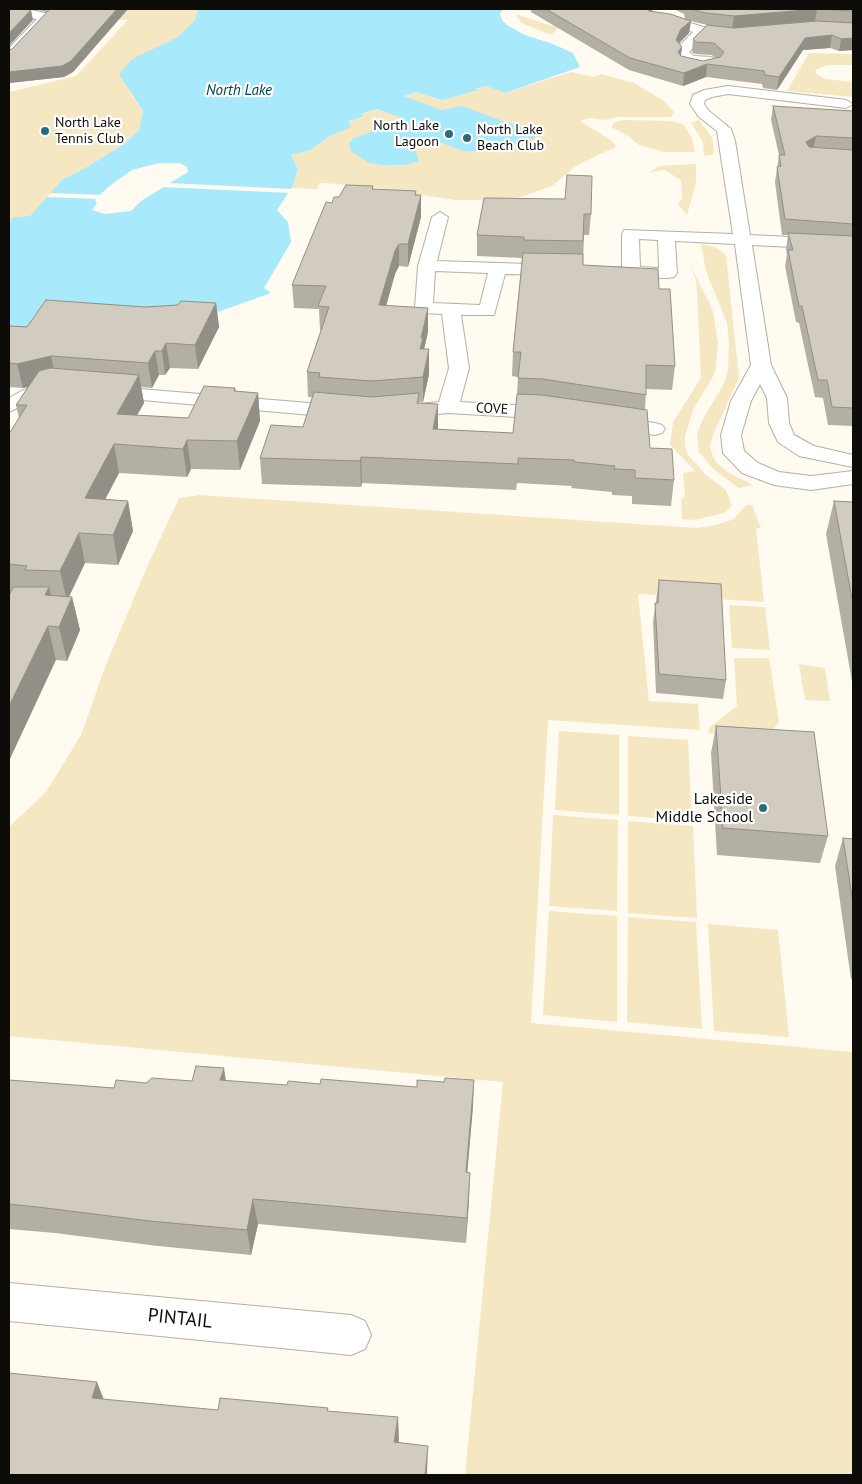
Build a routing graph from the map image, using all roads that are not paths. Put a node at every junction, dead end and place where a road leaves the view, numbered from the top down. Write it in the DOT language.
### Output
graph roads {
  1 [pos="9,11"];
  2 [pos="666,19"];
  3 [pos="702,31"];
  4 [pos="749,33"];
  5 [pos="9,55"];
  6 [pos="692,60"];
  7 [pos="850,104"];
  8 [pos="739,106"];
  9 [pos="440,217"];
  10 [pos="666,236"];
  11 [pos="742,240"];
  12 [pos="853,245"];
  13 [pos="427,266"];
  14 [pos="498,268"];
  15 [pos="574,270"];
  16 [pos="602,271"];
  17 [pos="631,272"];
  18 [pos="450,310"];
  19 [pos="761,365"];
  20 [pos="9,406"];
  21 [pos="448,407"];
  22 [pos="655,429"];
  23 [pos="853,461"];
  24 [pos="853,478"];
  25 [pos="9,1302"];
  26 [pos="351,1335"];
  1 -- 5 [label="street"];
  2 -- 3 [label="street"];
  3 -- 4 [label="street"];
  3 -- 6 [label="street"];
  7 -- 8 [label="street"];
  7 -- 11 [label="street"];
  9 -- 13 [label="street"];
  10 -- 11 [label="street"];
  10 -- 17 [label="street"];
  10 -- 17 [label="street"];
  11 -- 12 [label="street"];
  11 -- 19 [label="street"];
  13 -- 14 [label="street"];
  13 -- 18 [label="street"];
  14 -- 15 [label="street"];
  14 -- 18 [label="street"];
  16 -- 17 [label="street"];
  18 -- 21 [label="street"];
  19 -- 23 [label="street"];
  19 -- 24 [label="street"];
  20 -- 21 [label="street, COVE"];
  21 -- 22 [label="street, COVE"];
  25 -- 26 [label="street, PINTAIL"];
}
